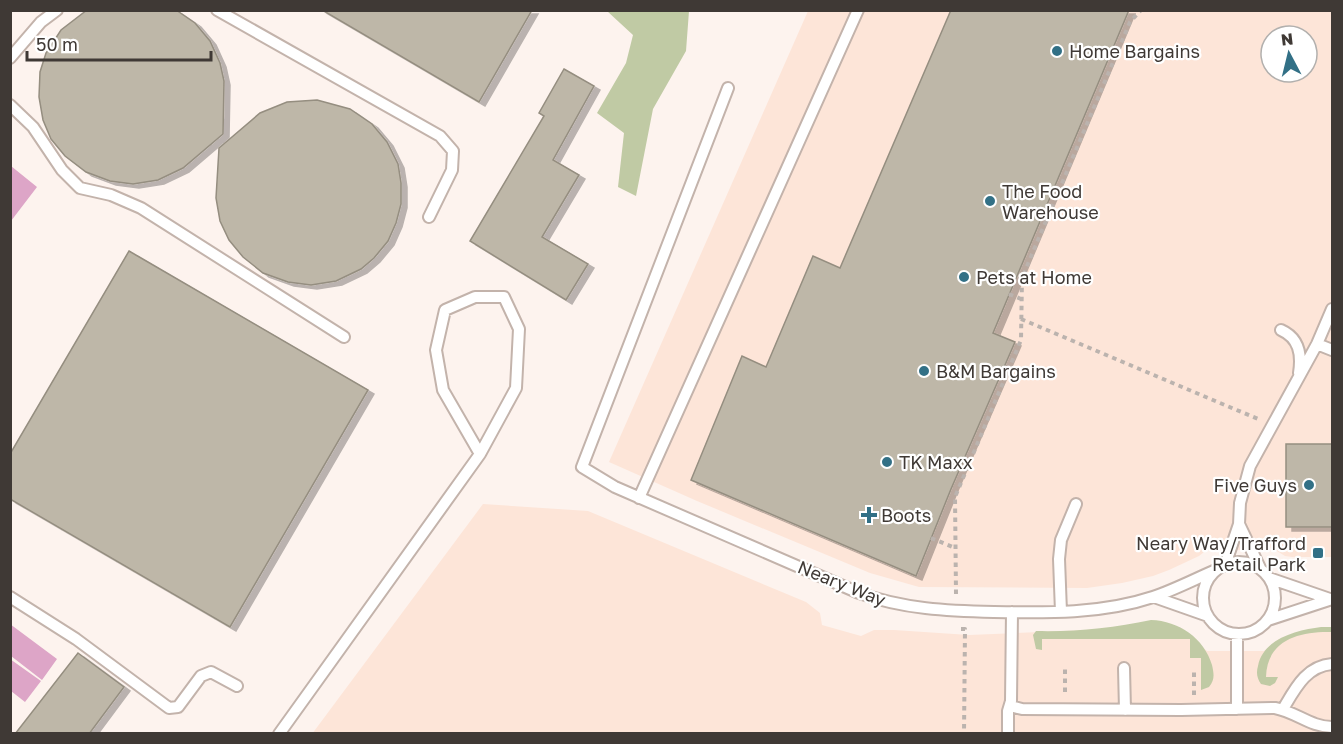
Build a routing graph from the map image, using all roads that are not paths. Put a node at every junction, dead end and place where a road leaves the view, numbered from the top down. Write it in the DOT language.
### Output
graph roads {
  1 [pos="57,10"];
  2 [pos="217,10"];
  3 [pos="858,10"];
  4 [pos="10,58"];
  5 [pos="728,88"];
  6 [pos="10,105"];
  7 [pos="429,218"];
  8 [pos="1332,309"];
  9 [pos="1281,330"];
  10 [pos="345,337"];
  11 [pos="1317,344"];
  12 [pos="1332,350"];
  13 [pos="1297,382"];
  14 [pos="480,454"];
  15 [pos="639,498"];
  16 [pos="1077,504"];
  17 [pos="1239,524"];
  18 [pos="1220,567"];
  19 [pos="1260,568"];
  20 [pos="1269,578"];
  21 [pos="10,597"];
  22 [pos="1154,597"];
  23 [pos="1331,599"];
  24 [pos="1012,612"];
  25 [pos="1061,612"];
  26 [pos="1208,616"];
  27 [pos="1268,620"];
  28 [pos="1237,634"];
  29 [pos="1332,664"];
  30 [pos="1124,668"];
  31 [pos="237,686"];
  32 [pos="1010,706"];
  33 [pos="1237,709"];
  34 [pos="1283,709"];
  35 [pos="1125,710"];
  36 [pos="1332,727"];
  37 [pos="279,734"];
  38 [pos="1008,734"];
  1 -- 4 [label="lane"];
  2 -- 7 [label="lane"];
  3 -- 15 [label="lane"];
  5 -- 15 [label="lane, Neary Way"];
  6 -- 10 [label="lane"];
  8 -- 11 [label="lane"];
  9 -- 13 [label="lane"];
  11 -- 12 [label="lane"];
  11 -- 13 [label="lane"];
  13 -- 17 [label="lane"];
  14 -- 14 [label="lane"];
  14 -- 37 [label="lane"];
  15 -- 24 [label="lane, Neary Way"];
  16 -- 25 [label="lane"];
  17 -- 18 [label="lane"];
  17 -- 19 [label="lane"];
  18 -- 19 [label="lane"];
  18 -- 22 [label="lane, Neary Way"];
  18 -- 26 [label="lane"];
  19 -- 20 [label="lane"];
  20 -- 23 [label="lane"];
  20 -- 27 [label="lane"];
  21 -- 31 [label="lane"];
  22 -- 25 [label="lane, Neary Way"];
  22 -- 26 [label="lane"];
  23 -- 27 [label="lane"];
  24 -- 25 [label="lane, Neary Way"];
  24 -- 32 [label="lane"];
  26 -- 28 [label="lane"];
  27 -- 28 [label="lane"];
  28 -- 33 [label="lane"];
  29 -- 34 [label="lane"];
  30 -- 35 [label="lane"];
  32 -- 35 [label="lane"];
  32 -- 38 [label="lane"];
  33 -- 34 [label="lane"];
  33 -- 35 [label="lane"];
  34 -- 36 [label="lane"];
}
